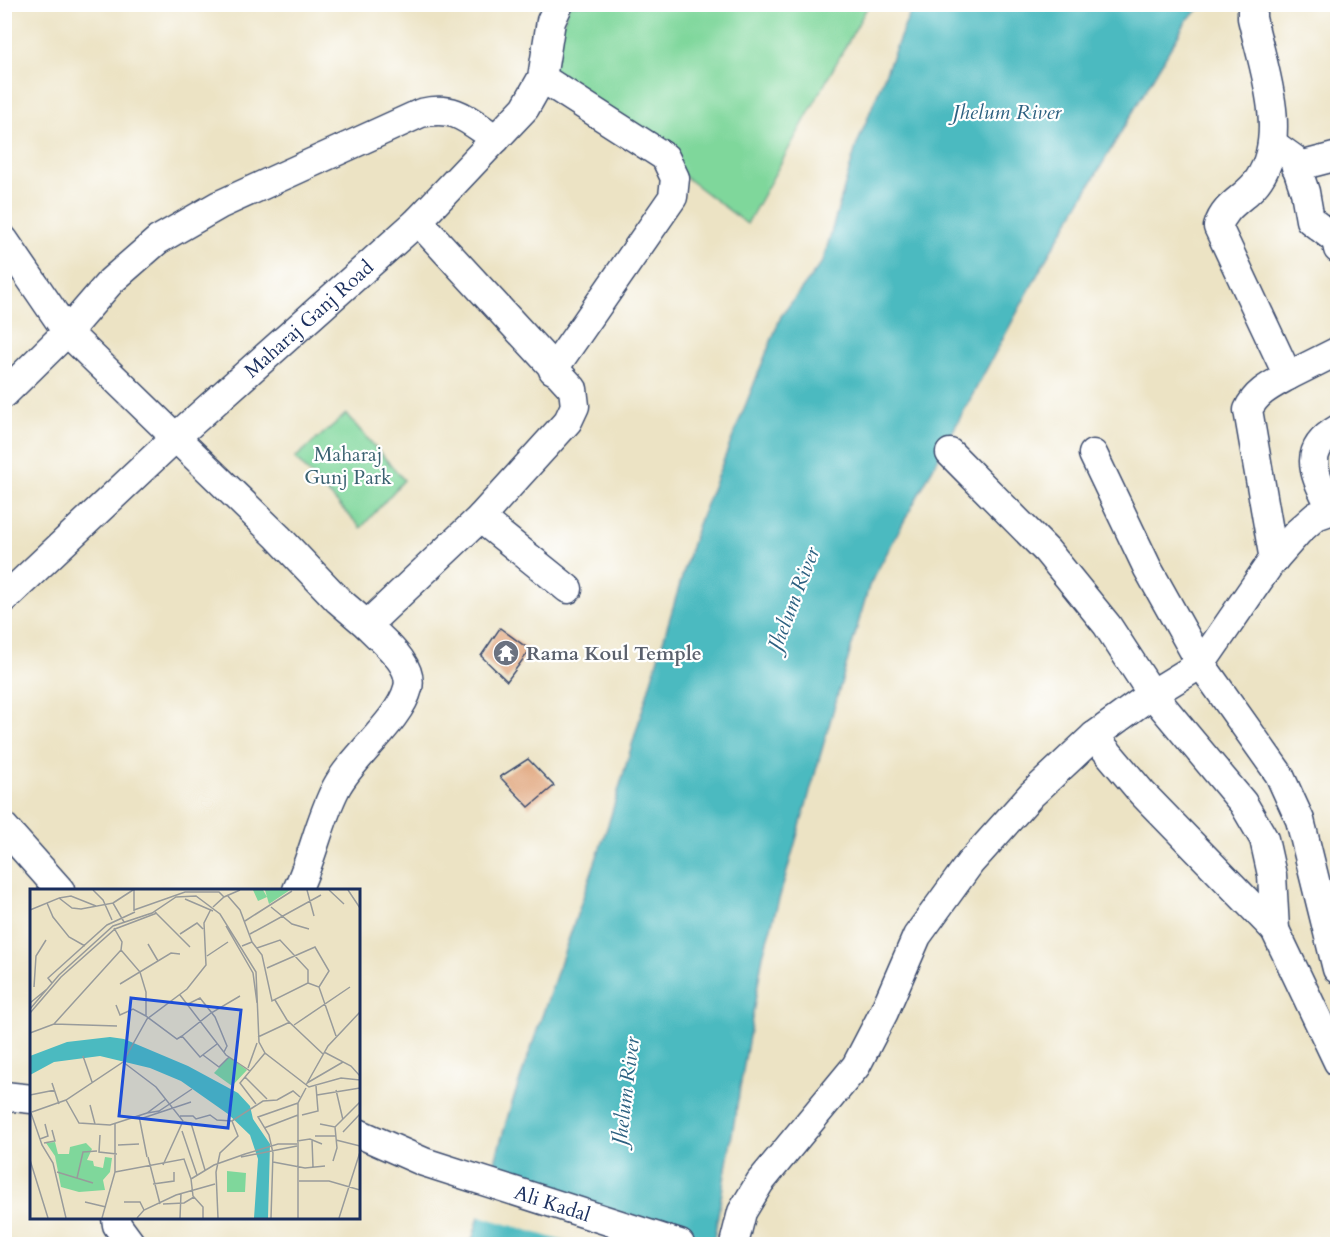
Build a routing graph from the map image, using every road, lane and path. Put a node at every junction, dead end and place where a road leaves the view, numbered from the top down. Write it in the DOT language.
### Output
graph roads {
  1 [pos="559,4"];
  2 [pos="1252,4"];
  3 [pos="542,78"];
  4 [pos="496,139"];
  5 [pos="1273,144"];
  6 [pos="1338,156"];
  7 [pos="1296,167"];
  8 [pos="418,221"];
  9 [pos="4,240"];
  10 [pos="1338,249"];
  11 [pos="67,332"];
  12 [pos="1338,351"];
  13 [pos="553,370"];
  14 [pos="1288,376"];
  15 [pos="4,394"];
  16 [pos="1338,429"];
  17 [pos="177,436"];
  18 [pos="950,453"];
  19 [pos="1093,454"];
  20 [pos="1334,509"];
  21 [pos="480,518"];
  22 [pos="1274,560"];
  23 [pos="568,589"];
  24 [pos="4,599"];
  25 [pos="366,625"];
  26 [pos="1202,664"];
  27 [pos="1152,694"];
  28 [pos="1094,736"];
  29 [pos="4,827"];
  30 [pos="58,889"];
  31 [pos="298,889"];
  32 [pos="1275,930"];
  33 [pos="1337,969"];
  34 [pos="1328,1010"];
  35 [pos="1338,1062"];
  36 [pos="4,1096"];
  37 [pos="30,1099"];
  38 [pos="360,1134"];
  39 [pos="116,1219"];
  40 [pos="131,1245"];
  41 [pos="680,1245"];
  42 [pos="734,1245"];
  1 -- 3 [label="street, Maharaj Ganj Road"];
  2 -- 5 [label="street"];
  3 -- 4 [label="street, Maharaj Ganj Road"];
  3 -- 13 [label="street"];
  4 -- 8 [label="street, Maharaj Ganj Road"];
  4 -- 11 [label="street"];
  5 -- 7 [label="street"];
  5 -- 14 [label="street"];
  6 -- 7 [label="street"];
  7 -- 10 [label="street"];
  8 -- 13 [label="street"];
  8 -- 17 [label="street, Maharaj Ganj Road"];
  9 -- 11 [label="street"];
  11 -- 15 [label="street"];
  11 -- 17 [label="street"];
  12 -- 14 [label="street"];
  13 -- 21 [label="street"];
  14 -- 22 [label="street"];
  16 -- 20 [label="street"];
  17 -- 24 [label="street, Maharaj Ganj Road"];
  17 -- 25 [label="street"];
  18 -- 27 [label="street"];
  19 -- 26 [label="street"];
  20 -- 22 [label="street"];
  21 -- 23 [label="street"];
  21 -- 25 [label="street"];
  22 -- 26 [label="street"];
  25 -- 31 [label="street"];
  26 -- 27 [label="street"];
  26 -- 33 [label="street"];
  27 -- 28 [label="street"];
  27 -- 32 [label="street"];
  28 -- 32 [label="street"];
  28 -- 42 [label="street"];
  29 -- 30 [label="street"];
  32 -- 34 [label="street"];
  34 -- 35 [label="street"];
  36 -- 37 [label="street"];
  38 -- 41 [label="street, Ali Kadal"];
  39 -- 40 [label="street"];
}
